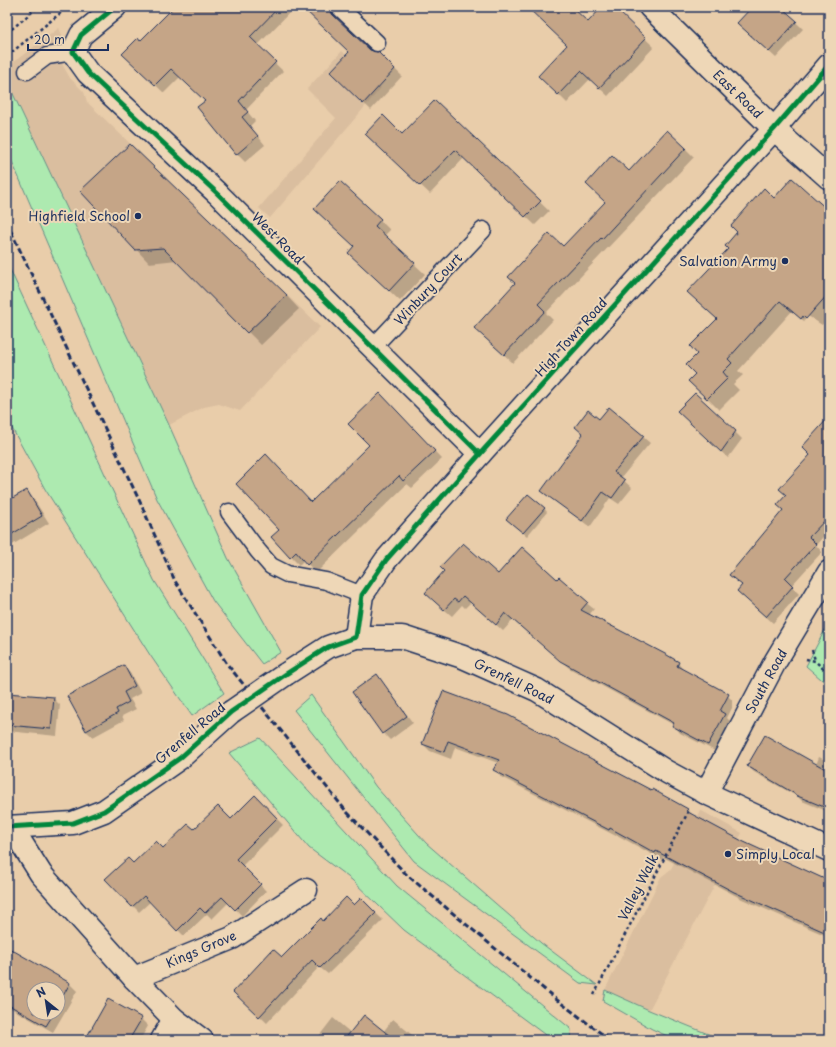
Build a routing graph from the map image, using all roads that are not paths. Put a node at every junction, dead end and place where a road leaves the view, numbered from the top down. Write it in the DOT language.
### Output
graph roads {
  1 [pos="115,7"];
  2 [pos="339,7"];
  3 [pos="650,7"];
  4 [pos="377,43"];
  5 [pos="77,44"];
  6 [pos="829,64"];
  7 [pos="27,71"];
  8 [pos="774,129"];
  9 [pos="829,178"];
  10 [pos="483,230"];
  11 [pos="372,348"];
  12 [pos="480,454"];
  13 [pos="229,512"];
  14 [pos="829,572"];
  15 [pos="362,595"];
  16 [pos="356,637"];
  17 [pos="706,793"];
  18 [pos="9,827"];
  19 [pos="829,850"];
  20 [pos="306,890"];
  21 [pos="134,978"];
  22 [pos="174,1019"];
  23 [pos="162,1040"];
  24 [pos="202,1040"];
  1 -- 5 [label="street"];
  2 -- 4 [label="lane"];
  3 -- 8 [label="street, East Road"];
  5 -- 7 [label="lane"];
  5 -- 11 [label="street, West Road"];
  6 -- 8 [label="street, High Town Road"];
  8 -- 9 [label="street, East Road"];
  8 -- 12 [label="street, High Town Road"];
  10 -- 11 [label="lane, Winbury Court"];
  11 -- 12 [label="street, West Road"];
  12 -- 15 [label="street, High Town Road"];
  13 -- 15 [label="lane"];
  14 -- 17 [label="street, South Road"];
  15 -- 16 [label="street, High Town Road"];
  16 -- 17 [label="street, Grenfell Road"];
  16 -- 18 [label="street, Grenfell Road, bridge"];
  17 -- 19 [label="street, Grenfell Road"];
  18 -- 21 [label="street"];
  20 -- 21 [label="street, Kings Grove"];
  21 -- 22 [label="street"];
  22 -- 23 [label="street"];
  22 -- 24 [label="street"];
}
